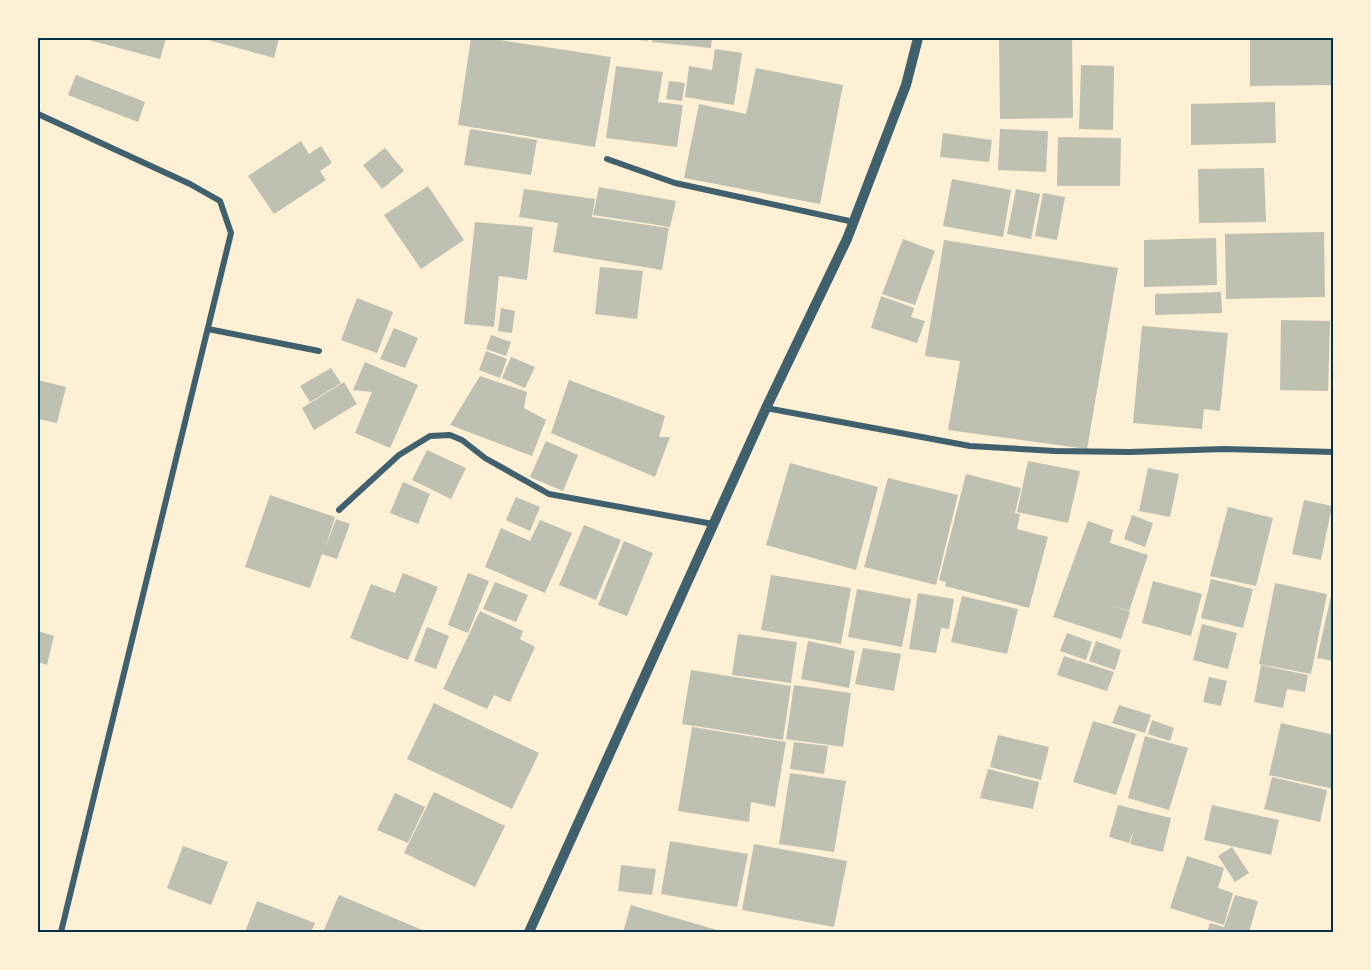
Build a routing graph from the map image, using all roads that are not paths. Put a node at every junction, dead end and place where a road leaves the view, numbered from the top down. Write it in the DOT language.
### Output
graph roads {
  1 [pos="918,38"];
  2 [pos="38,114"];
  3 [pos="607,159"];
  4 [pos="854,222"];
  5 [pos="208,329"];
  6 [pos="319,351"];
  7 [pos="766,408"];
  8 [pos="1334,452"];
  9 [pos="339,510"];
  10 [pos="713,524"];
  11 [pos="61,933"];
  12 [pos="529,933"];
  1 -- 4 [label="street"];
  2 -- 5 [label="street"];
  3 -- 4 [label="street"];
  4 -- 7 [label="street"];
  5 -- 6 [label="street"];
  5 -- 11 [label="street"];
  7 -- 8 [label="street"];
  7 -- 10 [label="street"];
  9 -- 10 [label="street"];
  10 -- 12 [label="street"];
}
